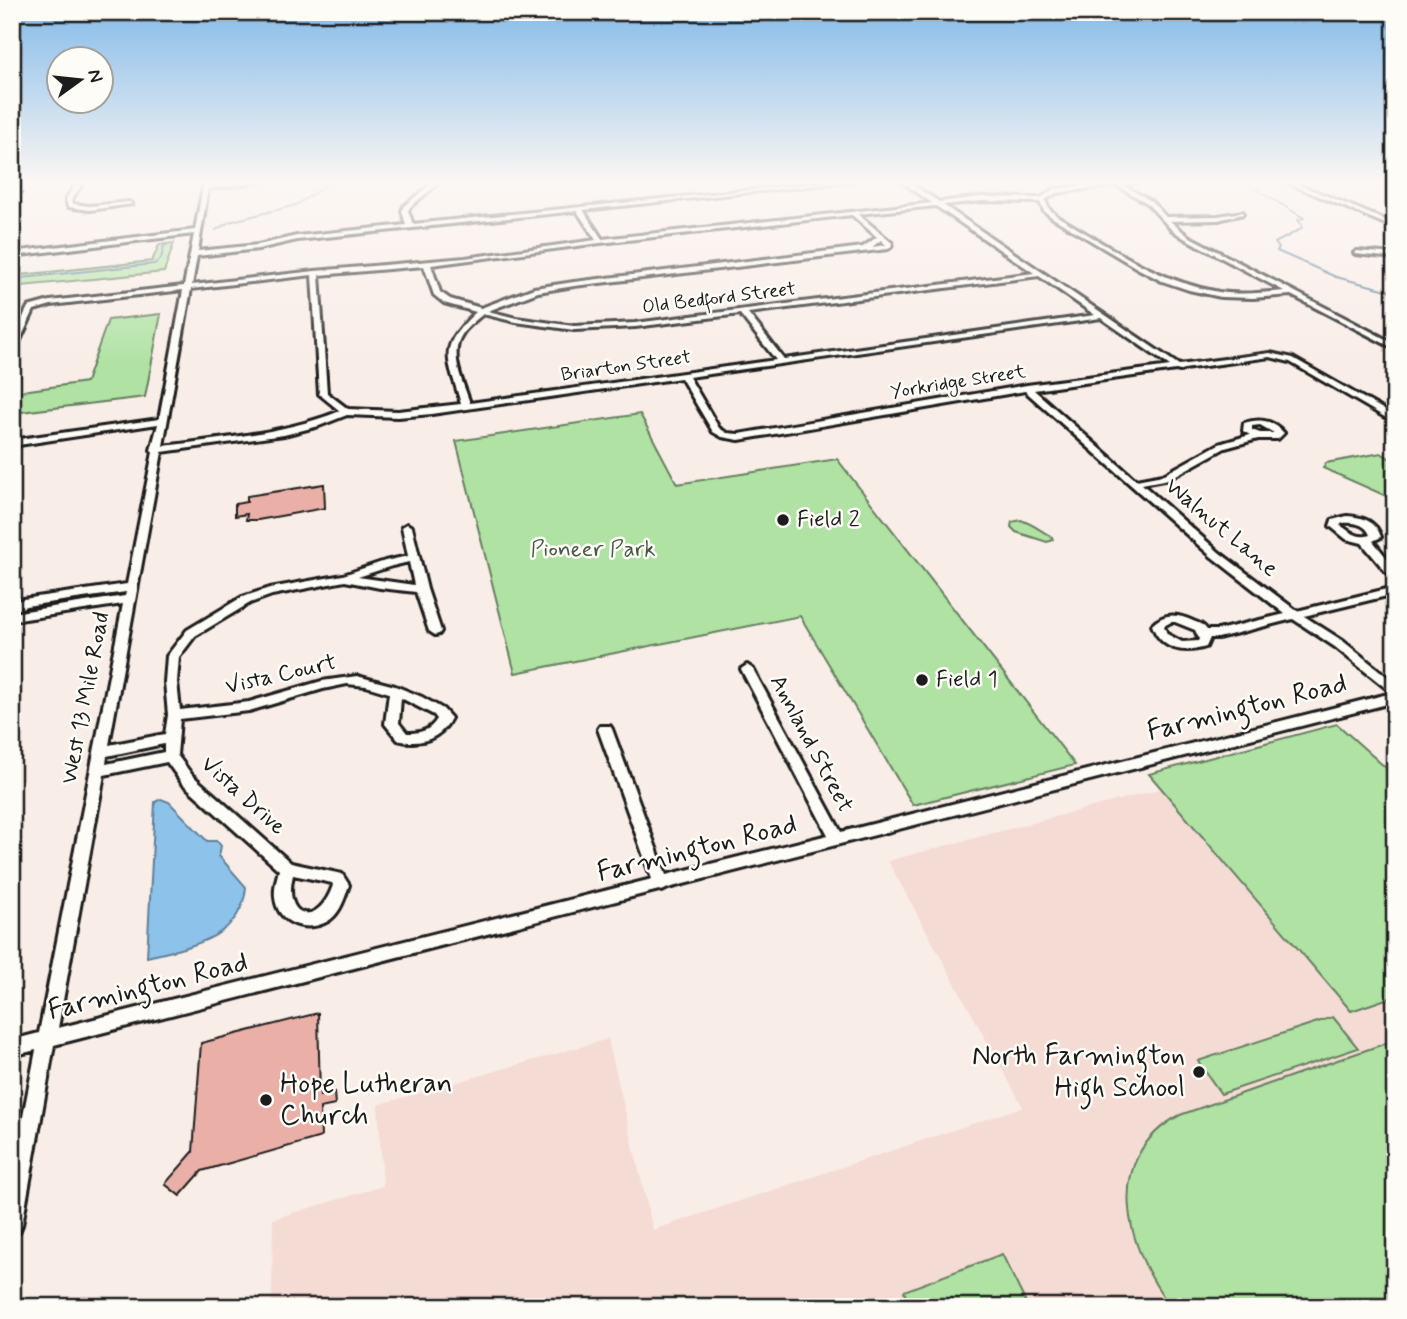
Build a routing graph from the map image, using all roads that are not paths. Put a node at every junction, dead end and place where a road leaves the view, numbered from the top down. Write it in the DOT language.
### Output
graph roads {
  1 [pos="108,243"];
  2 [pos="195,243"];
  3 [pos="277,243"];
  4 [pos="588,243"];
  5 [pos="873,243"];
  6 [pos="995,243"];
  7 [pos="1100,243"];
  8 [pos="1196,243"];
  9 [pos="1357,253"];
  10 [pos="12,254"];
  11 [pos="1395,256"];
  12 [pos="192,257"];
  13 [pos="427,263"];
  14 [pos="314,273"];
  15 [pos="1041,274"];
  16 [pos="187,286"];
  17 [pos="1290,293"];
  18 [pos="57,302"];
  19 [pos="481,311"];
  20 [pos="742,311"];
  21 [pos="29,312"];
  22 [pos="1102,316"];
  23 [pos="1395,347"];
  24 [pos="12,349"];
  25 [pos="782,362"];
  26 [pos="1180,369"];
  27 [pos="684,376"];
  28 [pos="1027,388"];
  29 [pos="466,406"];
  30 [pos="346,412"];
  31 [pos="1395,420"];
  32 [pos="163,421"];
  33 [pos="1258,436"];
  34 [pos="12,443"];
  35 [pos="156,450"];
  36 [pos="1134,483"];
  37 [pos="407,527"];
  38 [pos="1366,540"];
  39 [pos="414,558"];
  40 [pos="1395,576"];
  41 [pos="345,578"];
  42 [pos="133,587"];
  43 [pos="421,589"];
  44 [pos="1395,590"];
  45 [pos="130,599"];
  46 [pos="12,608"];
  47 [pos="12,614"];
  48 [pos="1296,616"];
  49 [pos="435,631"];
  50 [pos="1204,634"];
  51 [pos="747,668"];
  52 [pos="1395,691"];
  53 [pos="395,692"];
  54 [pos="1395,697"];
  55 [pos="174,715"];
  56 [pos="605,729"];
  57 [pos="172,738"];
  58 [pos="101,752"];
  59 [pos="170,756"];
  60 [pos="98,771"];
  61 [pos="838,840"];
  62 [pos="287,868"];
  63 [pos="662,885"];
  64 [pos="47,1039"];
  65 [pos="12,1048"];
  66 [pos="12,1225"];
  1 -- 10 [label="street"];
  2 -- 12 [label="street, West 13 Mile Road"];
  3 -- 12 [label="street"];
  4 -- 13 [label="street"];
  5 -- 19 [label="street"];
  6 -- 15 [label="street"];
  7 -- 17 [label="street"];
  8 -- 17 [label="street"];
  9 -- 11 [label="street"];
  12 -- 16 [label="street, West 13 Mile Road"];
  13 -- 14 [label="street"];
  13 -- 19 [label="street, Old Bedford Street"];
  14 -- 16 [label="street"];
  14 -- 30 [label="street"];
  15 -- 20 [label="street, Old Bedford Street"];
  15 -- 22 [label="street"];
  16 -- 18 [label="street"];
  16 -- 32 [label="street, West 13 Mile Road"];
  17 -- 23 [label="street"];
  18 -- 21 [label="street"];
  19 -- 20 [label="street, Old Bedford Street"];
  19 -- 29 [label="street"];
  20 -- 25 [label="street"];
  21 -- 24 [label="street"];
  22 -- 25 [label="street, Briarton Street"];
  22 -- 26 [label="street"];
  25 -- 27 [label="street, Briarton Street"];
  26 -- 28 [label="street, Yorkridge Street"];
  26 -- 31 [label="street, Yorkridge Street"];
  27 -- 28 [label="street, Yorkridge Street"];
  27 -- 29 [label="street, Briarton Street"];
  28 -- 36 [label="street, Walnut Lane"];
  29 -- 30 [label="street, Briarton Street"];
  30 -- 35 [label="street, Briarton Street"];
  32 -- 34 [label="street"];
  32 -- 35 [label="street, West 13 Mile Road"];
  33 -- 36 [label="street"];
  35 -- 42 [label="street, West 13 Mile Road"];
  36 -- 48 [label="street, Walnut Lane"];
  37 -- 39 [label="street"];
  38 -- 40 [label="street"];
  39 -- 41 [label="street, Vista Drive"];
  39 -- 43 [label="street"];
  41 -- 43 [label="street, Vista Drive"];
  41 -- 55 [label="street, Vista Drive"];
  42 -- 45 [label="street, West 13 Mile Road"];
  42 -- 46 [label="street"];
  43 -- 49 [label="street"];
  44 -- 48 [label="street"];
  45 -- 47 [label="street"];
  45 -- 58 [label="street, West 13 Mile Road"];
  48 -- 50 [label="street"];
  48 -- 52 [label="street, Walnut Lane"];
  51 -- 61 [label="street, Annland Street"];
  53 -- 55 [label="street, Vista Court"];
  54 -- 61 [label="street, Farmington Road"];
  55 -- 57 [label="street, Vista Drive"];
  56 -- 63 [label="street"];
  57 -- 58 [label="street"];
  57 -- 59 [label="street, Vista Drive"];
  58 -- 60 [label="street, West 13 Mile Road"];
  59 -- 60 [label="street, Vista Drive"];
  59 -- 62 [label="street, Vista Drive"];
  60 -- 64 [label="street, West 13 Mile Road"];
  61 -- 63 [label="street, Farmington Road"];
  63 -- 64 [label="street, Farmington Road"];
  64 -- 65 [label="street, Farmington Road"];
  64 -- 66 [label="street, West 13 Mile Road"];
}
